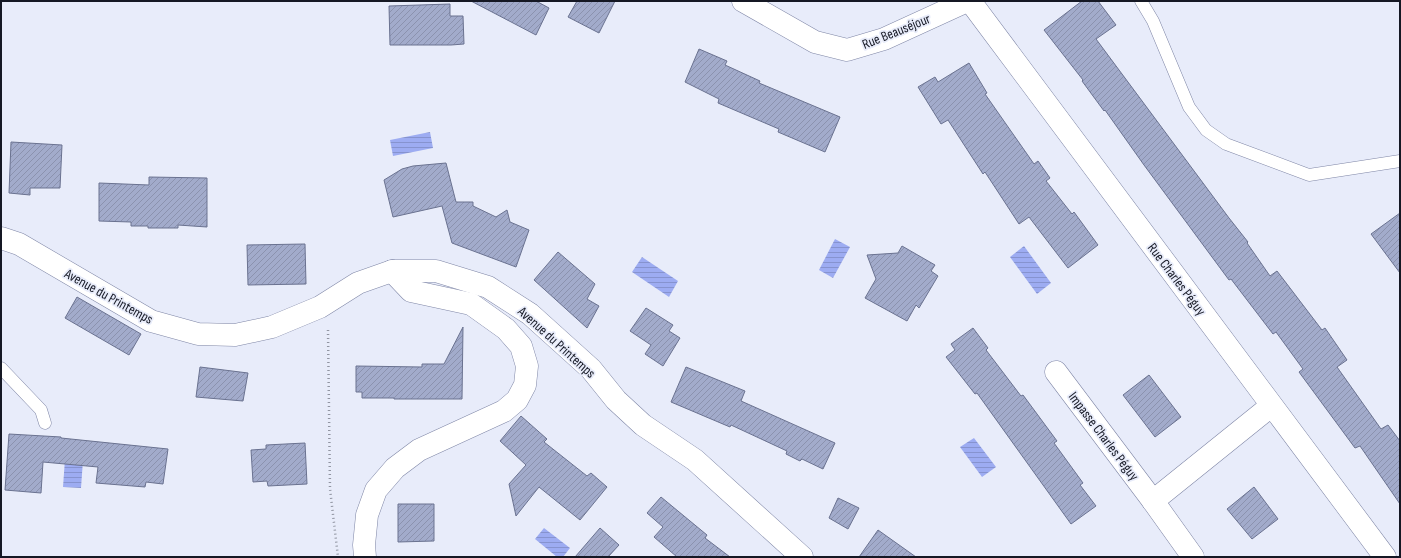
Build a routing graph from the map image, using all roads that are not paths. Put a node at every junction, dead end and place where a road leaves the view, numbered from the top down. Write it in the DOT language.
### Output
graph roads {
  1 [pos="743,1"];
  2 [pos="968,1"];
  3 [pos="1141,1"];
  4 [pos="1400,161"];
  5 [pos="1,238"];
  6 [pos="392,271"];
  7 [pos="1,368"];
  8 [pos="1056,372"];
  9 [pos="1271,406"];
  10 [pos="45,422"];
  11 [pos="1153,501"];
  12 [pos="365,557"];
  13 [pos="802,557"];
  14 [pos="1193,557"];
  15 [pos="1385,557"];
  1 -- 2 [label="street, Rue Beauséjour"];
  2 -- 9 [label="street, Rue Charles Péguy"];
  3 -- 4 [label="lane"];
  5 -- 6 [label="street, Avenue du Printemps"];
  6 -- 12 [label="street"];
  6 -- 13 [label="street, Avenue du Printemps"];
  7 -- 10 [label="lane"];
  8 -- 11 [label="street, Impasse Charles Péguy"];
  9 -- 11 [label="street"];
  9 -- 15 [label="street, Rue Charles Péguy"];
  11 -- 14 [label="street, Impasse Charles Péguy"];
}
